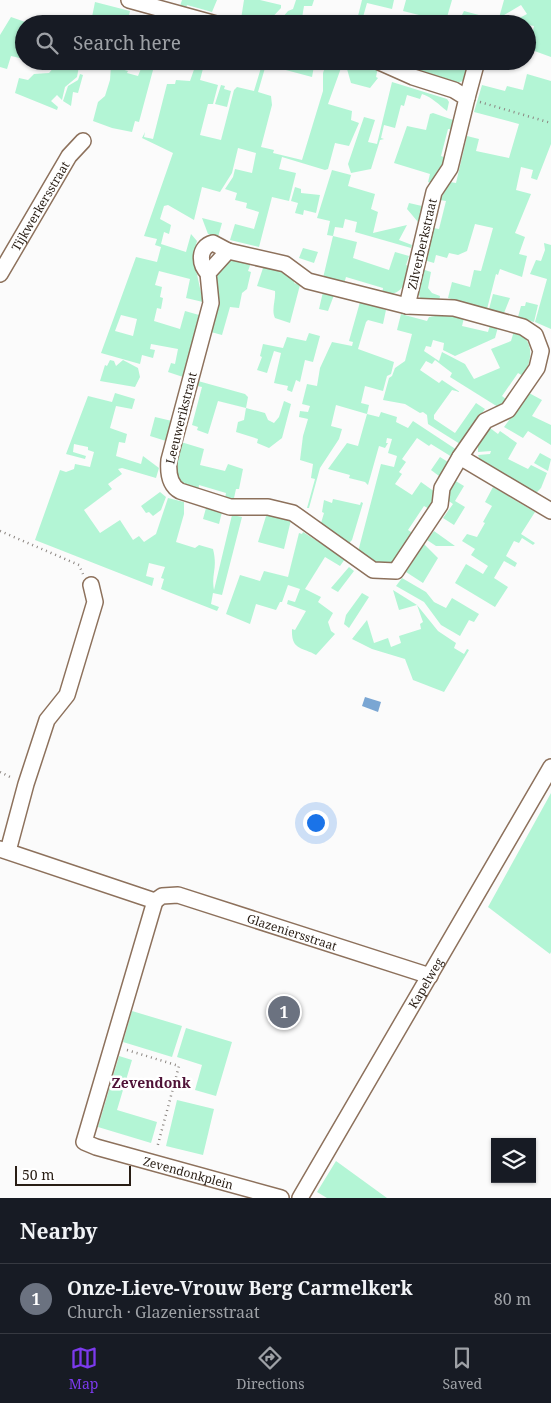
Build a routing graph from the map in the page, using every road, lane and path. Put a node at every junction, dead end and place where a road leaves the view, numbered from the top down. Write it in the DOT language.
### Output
graph roads {
  1 [pos="129,0"];
  2 [pos="183,15"];
  3 [pos="397,70"];
  4 [pos="474,70"];
  5 [pos="466,98"];
  6 [pos="551,122"];
  7 [pos="83,141"];
  8 [pos="0,274"];
  9 [pos="407,306"];
  10 [pos="460,457"];
  11 [pos="551,511"];
  12 [pos="0,531"];
  13 [pos="91,585"];
  14 [pos="551,767"];
  15 [pos="4,850"];
  16 [pos="155,901"];
  17 [pos="430,976"];
  18 [pos="111,1046"];
  19 [pos="153,1163"];
  20 [pos="281,1198"];
  21 [pos="300,1198"];
  1 -- 2 [label="street"];
  3 -- 5 [label="street"];
  4 -- 5 [label="street, Zilverberkstraat"];
  5 -- 6 [label="path"];
  5 -- 9 [label="street, Zilverberkstraat"];
  7 -- 8 [label="street, Tijkwerkersstraat"];
  9 -- 10 [label="street, Leeuwerikstraat"];
  9 -- 10 [label="street, Leeuwerikstraat"];
  10 -- 11 [label="street"];
  12 -- 13 [label="path"];
  13 -- 15 [label="street"];
  14 -- 17 [label="street, Kapelweg"];
  15 -- 16 [label="street"];
  16 -- 17 [label="street, Glazeniersstraat"];
  16 -- 18 [label="street"];
  17 -- 21 [label="street, Kapelweg"];
  18 -- 19 [label="path"];
  18 -- 19 [label="street, Zevendonkplein"];
  19 -- 20 [label="street, Zevendonkplein"];
}
